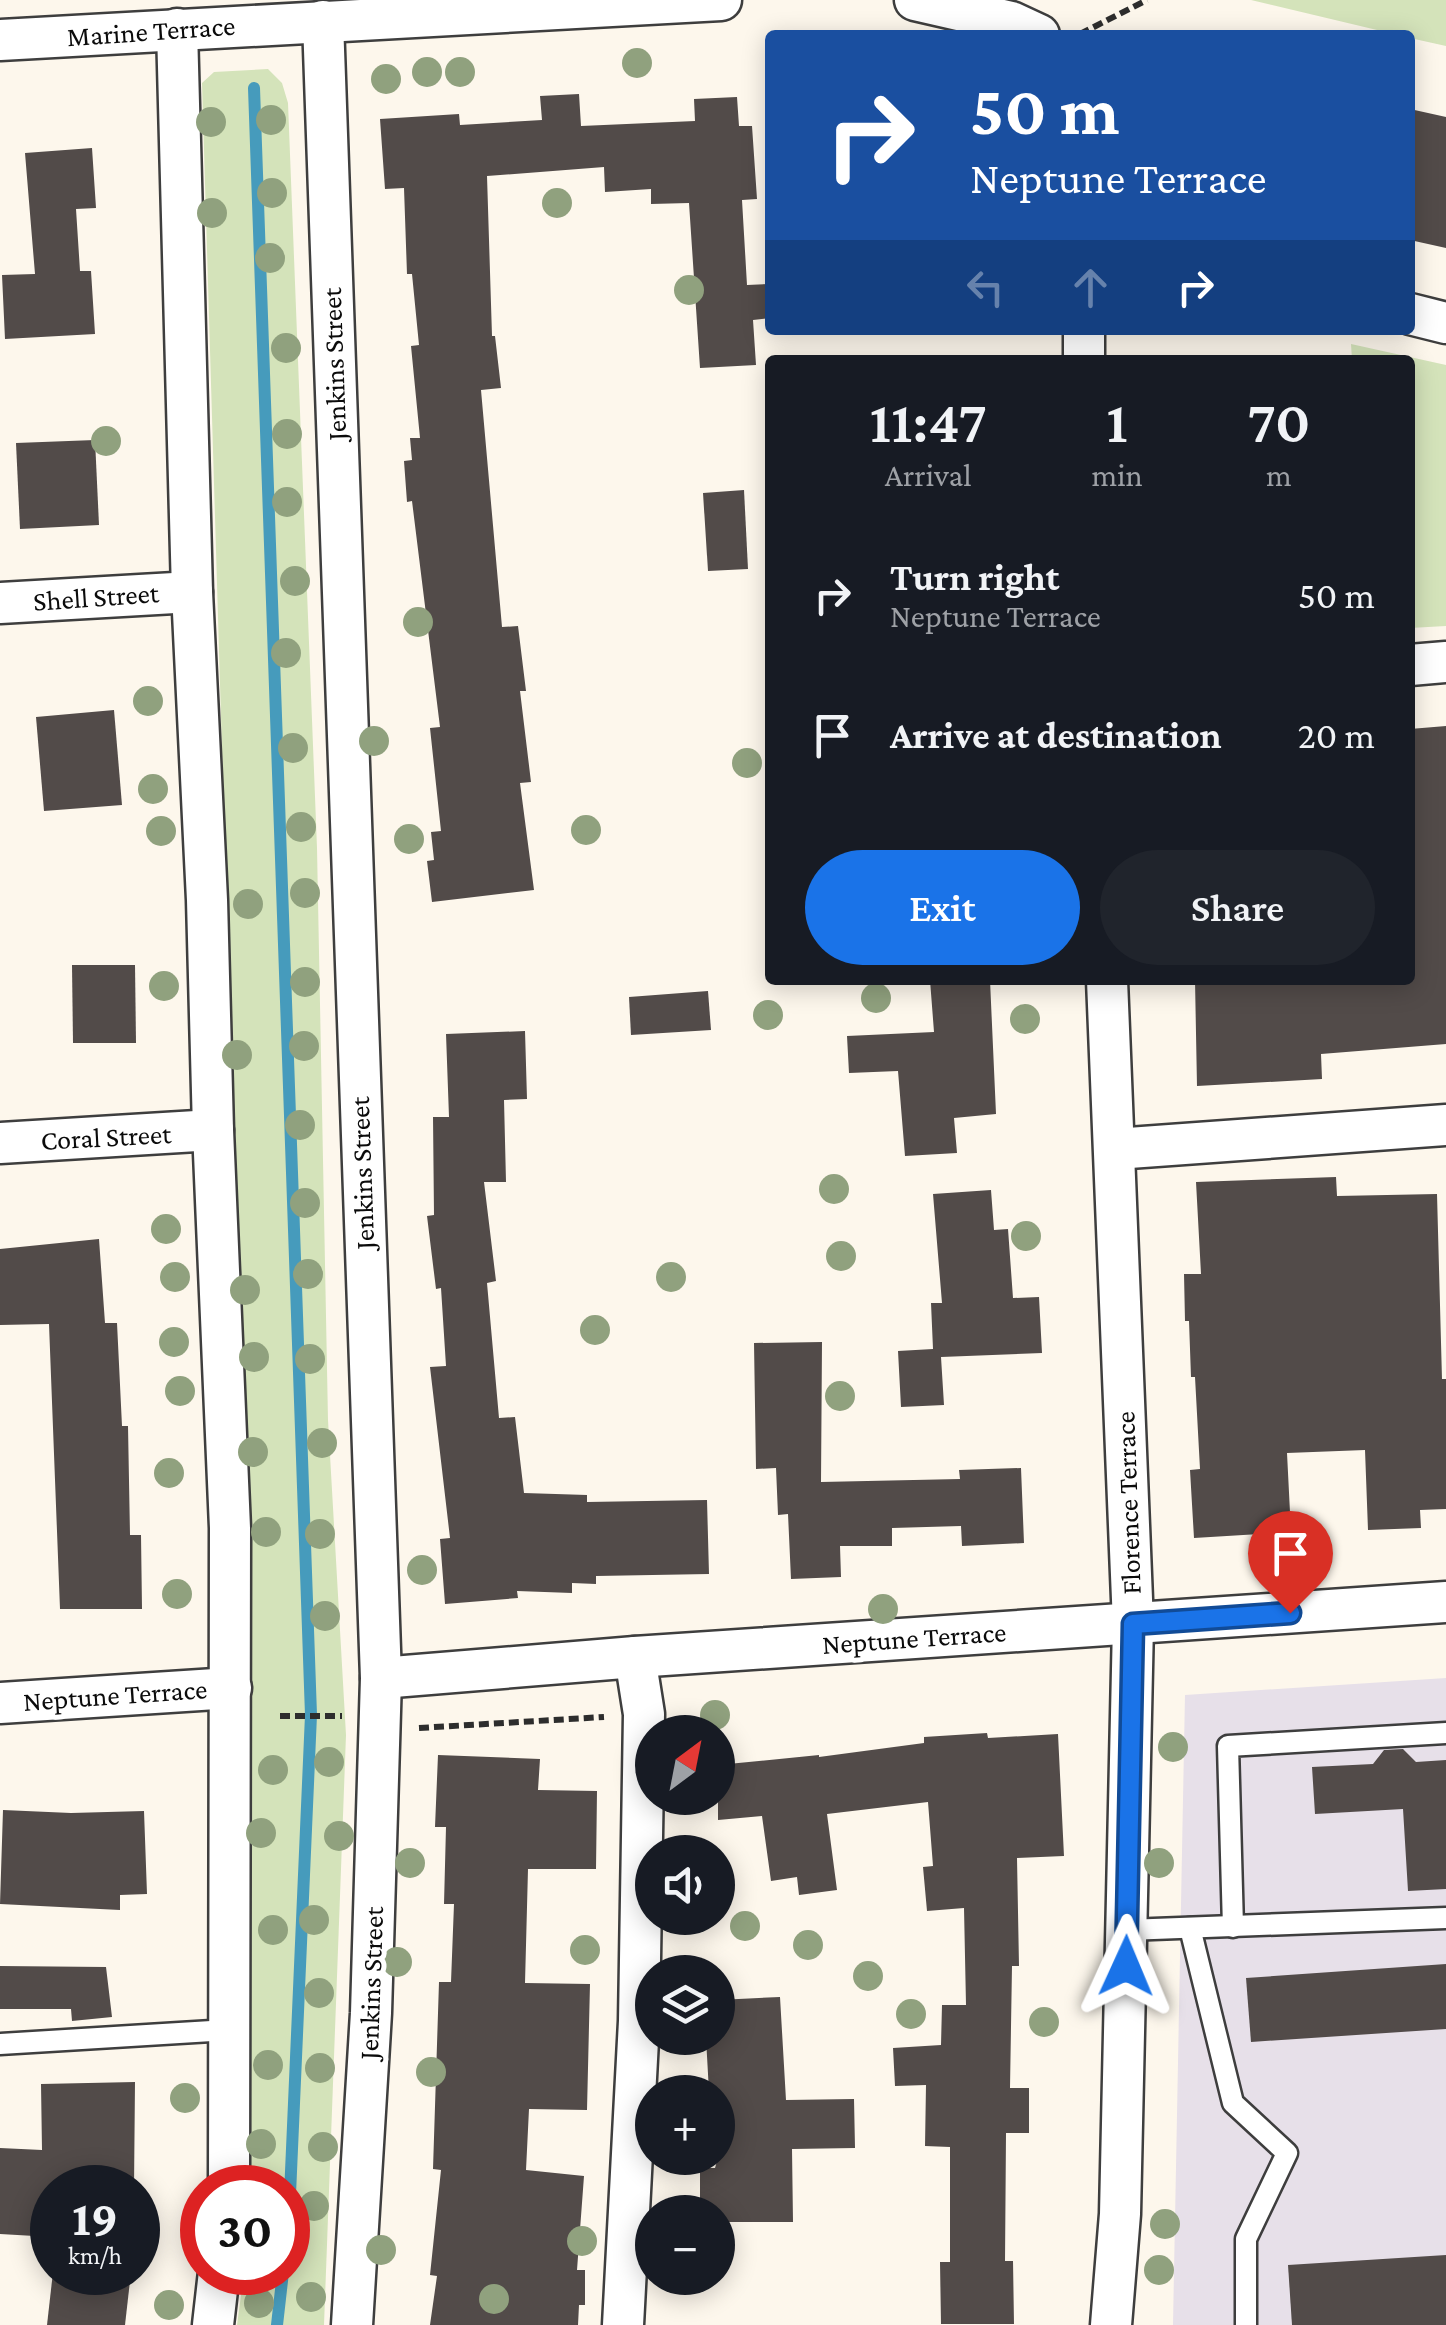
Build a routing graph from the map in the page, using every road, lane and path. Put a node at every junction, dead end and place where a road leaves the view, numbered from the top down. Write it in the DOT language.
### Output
graph roads {
  1 [pos="721,0"];
  2 [pos="915,0"];
  3 [pos="1147,0"];
  4 [pos="323,21"];
  5 [pos="177,29"];
  6 [pos="1028,30"];
  7 [pos="1088,30"];
  8 [pos="0,40"];
  9 [pos="1415,315"];
  10 [pos="1446,322"];
  11 [pos="192,592"];
  12 [pos="0,604"];
  13 [pos="1446,662"];
  14 [pos="1415,665"];
  15 [pos="1107,985"];
  16 [pos="1446,1126"];
  17 [pos="213,1130"];
  18 [pos="0,1143"];
  19 [pos="1114,1149"];
  20 [pos="1446,1602"];
  21 [pos="1133,1624"];
  22 [pos="635,1657"];
  23 [pos="382,1678"];
  24 [pos="231,1688"];
  25 [pos="0,1703"];
  26 [pos="280,1716"];
  27 [pos="344,1716"];
  28 [pos="610,1717"];
  29 [pos="419,1728"];
  30 [pos="1446,1732"];
  31 [pos="1446,1918"];
  32 [pos="1233,1927"];
  33 [pos="1190,1928"];
  34 [pos="1127,1930"];
  35 [pos="228,2030"];
  36 [pos="0,2044"];
  37 [pos="229,2165"];
  38 [pos="216,2295"];
  39 [pos="1240,2324"];
  40 [pos="213,2325"];
  41 [pos="352,2325"];
  42 [pos="623,2325"];
  43 [pos="1111,2325"];
  1 -- 4 [label="street, Marine Terrace"];
  2 -- 6 [label="street"];
  3 -- 7 [label="path"];
  4 -- 5 [label="street, Marine Terrace"];
  4 -- 23 [label="street, Jenkins Street"];
  5 -- 8 [label="street, Marine Terrace"];
  5 -- 11 [label="street"];
  9 -- 10 [label="street"];
  11 -- 12 [label="street, Shell Street"];
  11 -- 17 [label="street"];
  13 -- 14 [label="street"];
  15 -- 19 [label="street, Florence Terrace"];
  16 -- 19 [label="street"];
  17 -- 18 [label="street, Coral Street"];
  17 -- 24 [label="street"];
  19 -- 21 [label="street, Florence Terrace"];
  20 -- 21 [label="street, Neptune Terrace"];
  21 -- 22 [label="street, Neptune Terrace"];
  21 -- 34 [label="street, Florence Terrace"];
  22 -- 23 [label="street, Neptune Terrace"];
  22 -- 42 [label="street"];
  23 -- 41 [label="street, Jenkins Street"];
  24 -- 25 [label="street, Neptune Terrace"];
  24 -- 35 [label="street"];
  26 -- 27 [label="path"];
  28 -- 29 [label="path"];
  30 -- 32 [label="lane"];
  31 -- 32 [label="lane"];
  32 -- 33 [label="lane"];
  33 -- 34 [label="lane"];
  33 -- 39 [label="lane"];
  34 -- 43 [label="street, Florence Terrace"];
  35 -- 36 [label="lane"];
  35 -- 37 [label="street"];
  38 -- 40 [label="street"];
}
